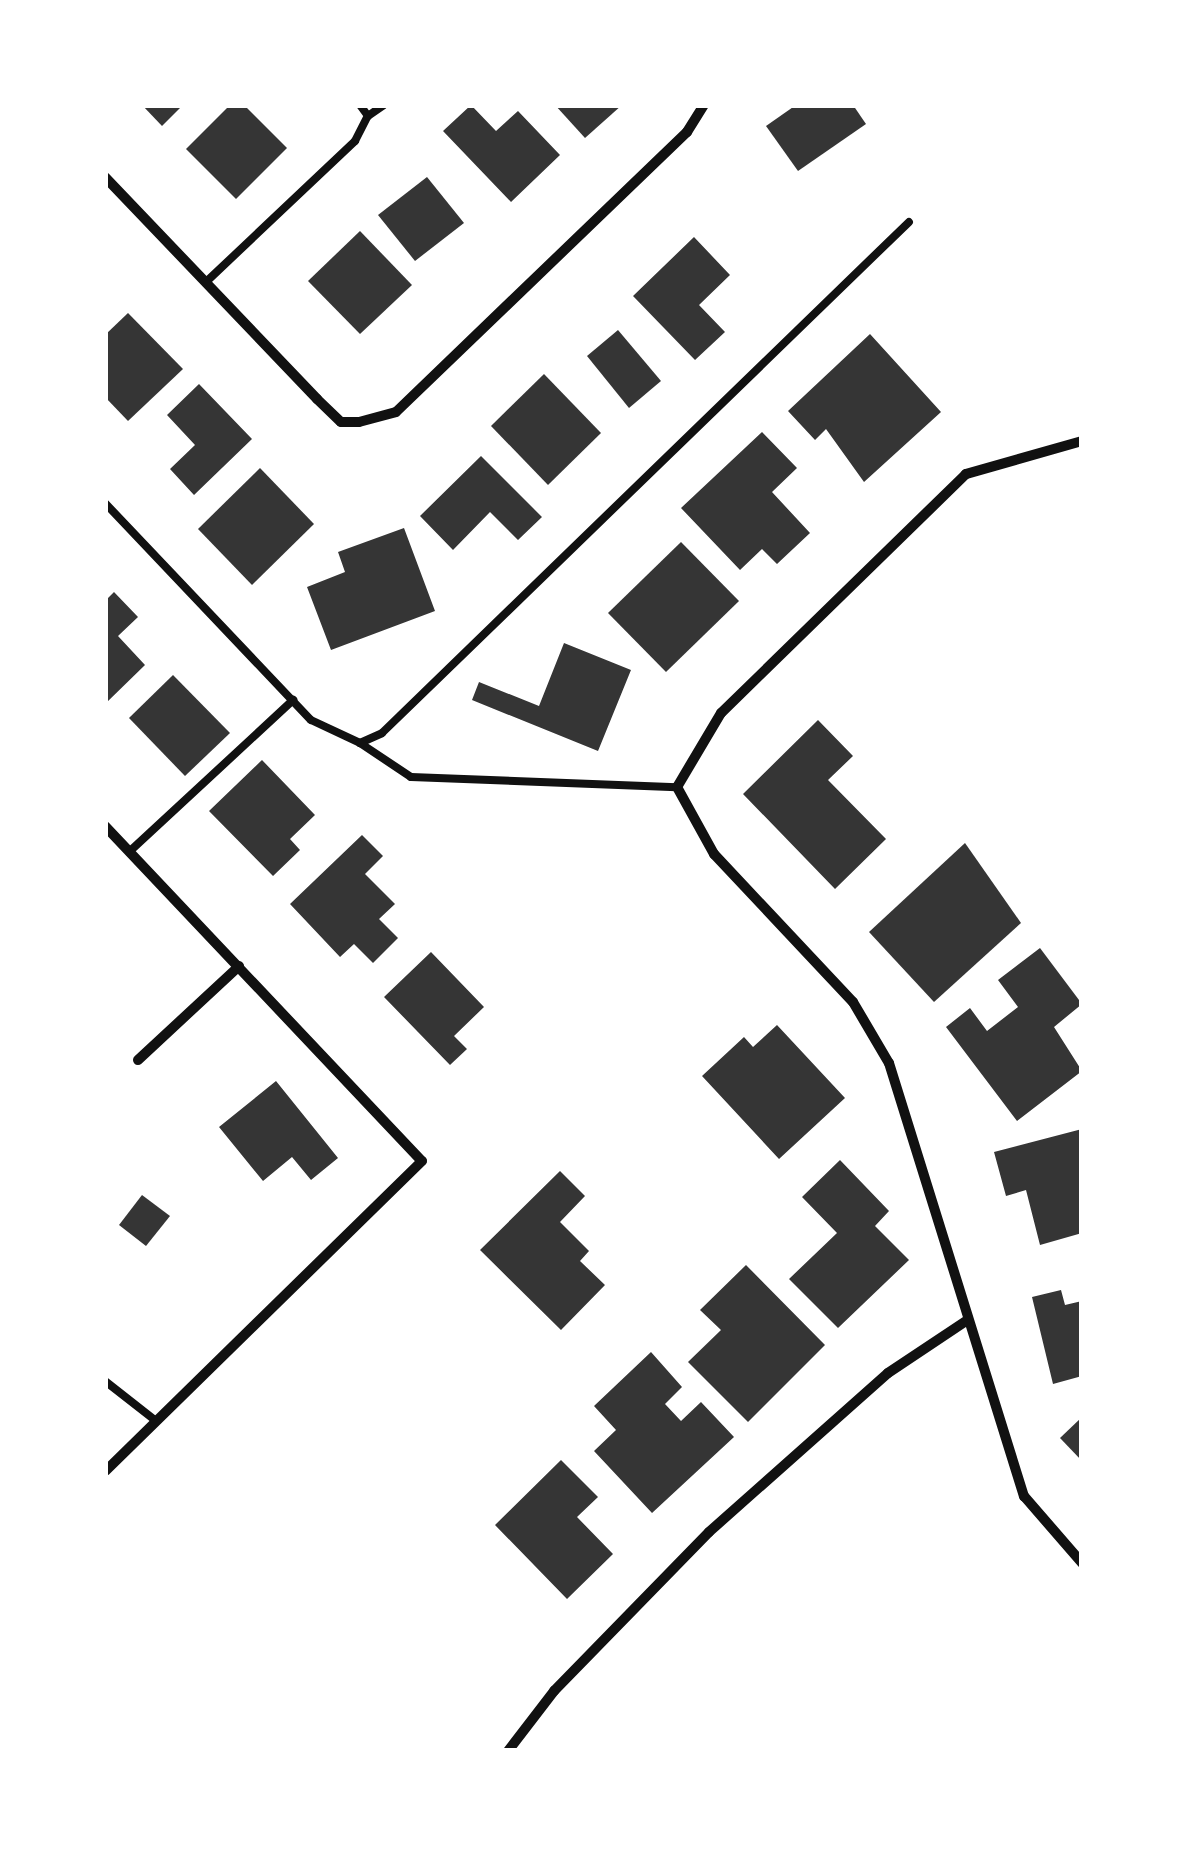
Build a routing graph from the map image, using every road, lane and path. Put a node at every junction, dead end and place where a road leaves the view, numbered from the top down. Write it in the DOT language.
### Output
graph roads {
  1 [pos="360,105"];
  2 [pos="384,105"];
  3 [pos="704,105"];
  4 [pos="368,116"];
  5 [pos="105,177"];
  6 [pos="909,222"];
  7 [pos="206,282"];
  8 [pos="1082,440"];
  9 [pos="105,503"];
  10 [pos="293,700"];
  11 [pos="360,743"];
  12 [pos="677,788"];
  13 [pos="105,826"];
  14 [pos="129,852"];
  15 [pos="239,966"];
  16 [pos="138,1060"];
  17 [pos="966,1321"];
  18 [pos="105,1381"];
  19 [pos="156,1420"];
  20 [pos="105,1471"];
  21 [pos="1082,1563"];
  22 [pos="508,1751"];
  1 -- 4 [label="lane"];
  2 -- 4 [label="lane"];
  3 -- 7 [label="street"];
  4 -- 7 [label="lane"];
  5 -- 7 [label="street"];
  6 -- 11 [label="lane"];
  8 -- 12 [label="street"];
  9 -- 10 [label="lane"];
  10 -- 11 [label="lane"];
  10 -- 14 [label="lane"];
  11 -- 12 [label="lane"];
  12 -- 17 [label="street"];
  13 -- 14 [label="street"];
  14 -- 15 [label="street"];
  15 -- 16 [label="street"];
  15 -- 19 [label="street"];
  17 -- 21 [label="street"];
  17 -- 22 [label="street"];
  18 -- 19 [label="lane"];
  19 -- 20 [label="street"];
}
